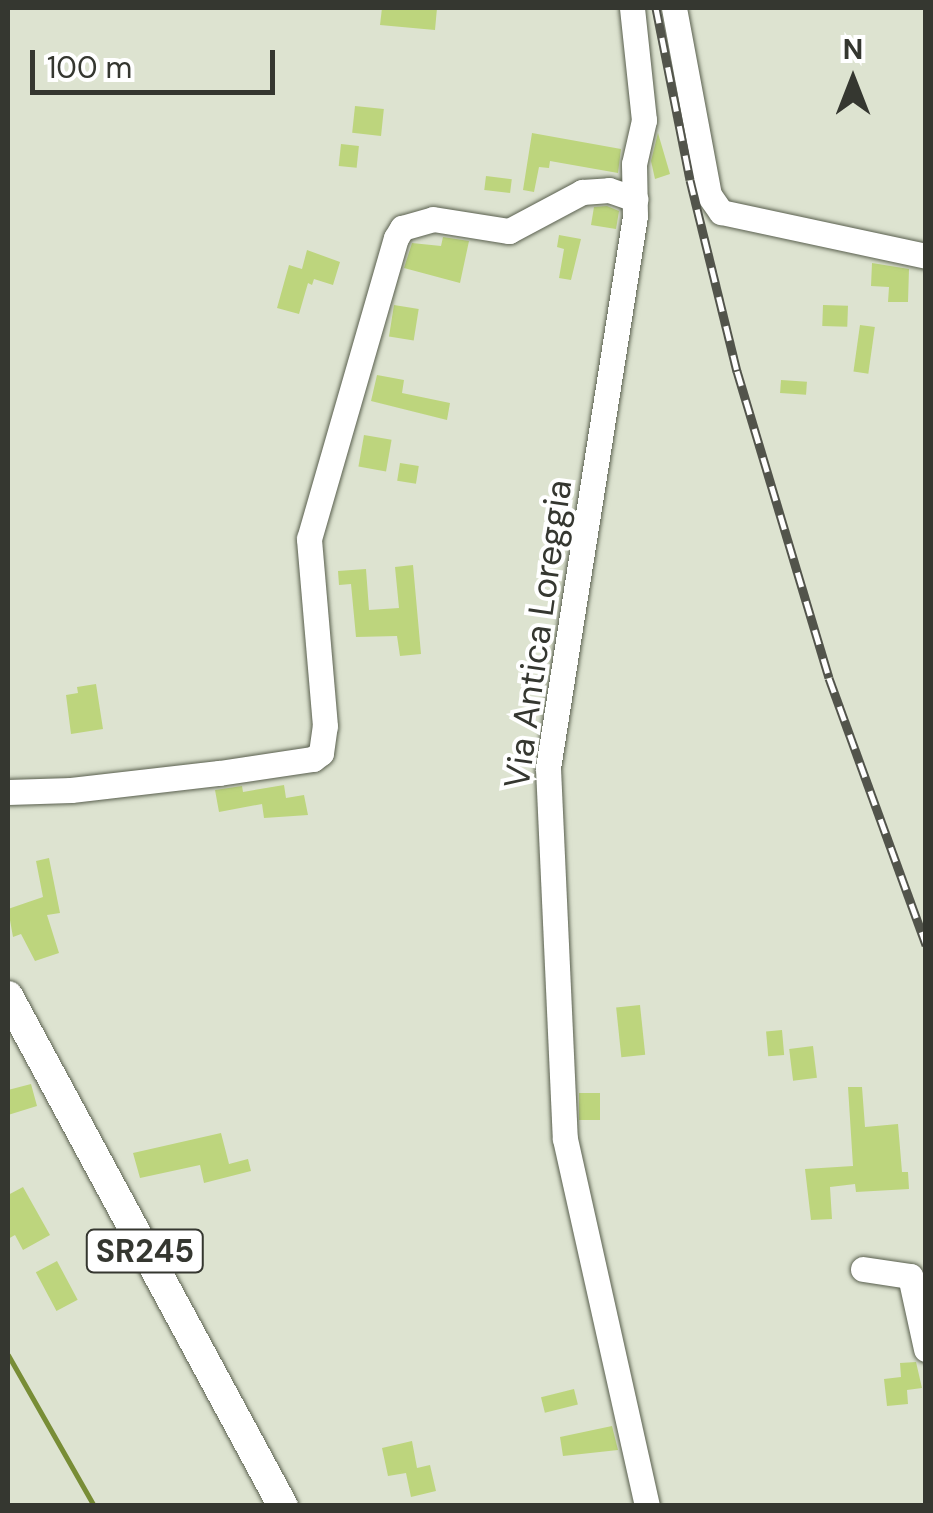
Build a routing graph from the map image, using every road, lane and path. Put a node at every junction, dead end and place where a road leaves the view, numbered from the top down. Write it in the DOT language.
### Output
graph roads {
  1 [pos="632,8"];
  2 [pos="674,8"];
  3 [pos="634,199"];
  4 [pos="926,256"];
  5 [pos="8,792"];
  6 [pos="8,996"];
  7 [pos="863,1269"];
  8 [pos="926,1349"];
  9 [pos="283,1506"];
  10 [pos="646,1506"];
  1 -- 3 [label="street, Via Antica Loreggia"];
  2 -- 4 [label="street"];
  3 -- 5 [label="street"];
  3 -- 10 [label="street, Via Antica Loreggia"];
  6 -- 9 [label="main road, SR245"];
  7 -- 8 [label="street"];
}
